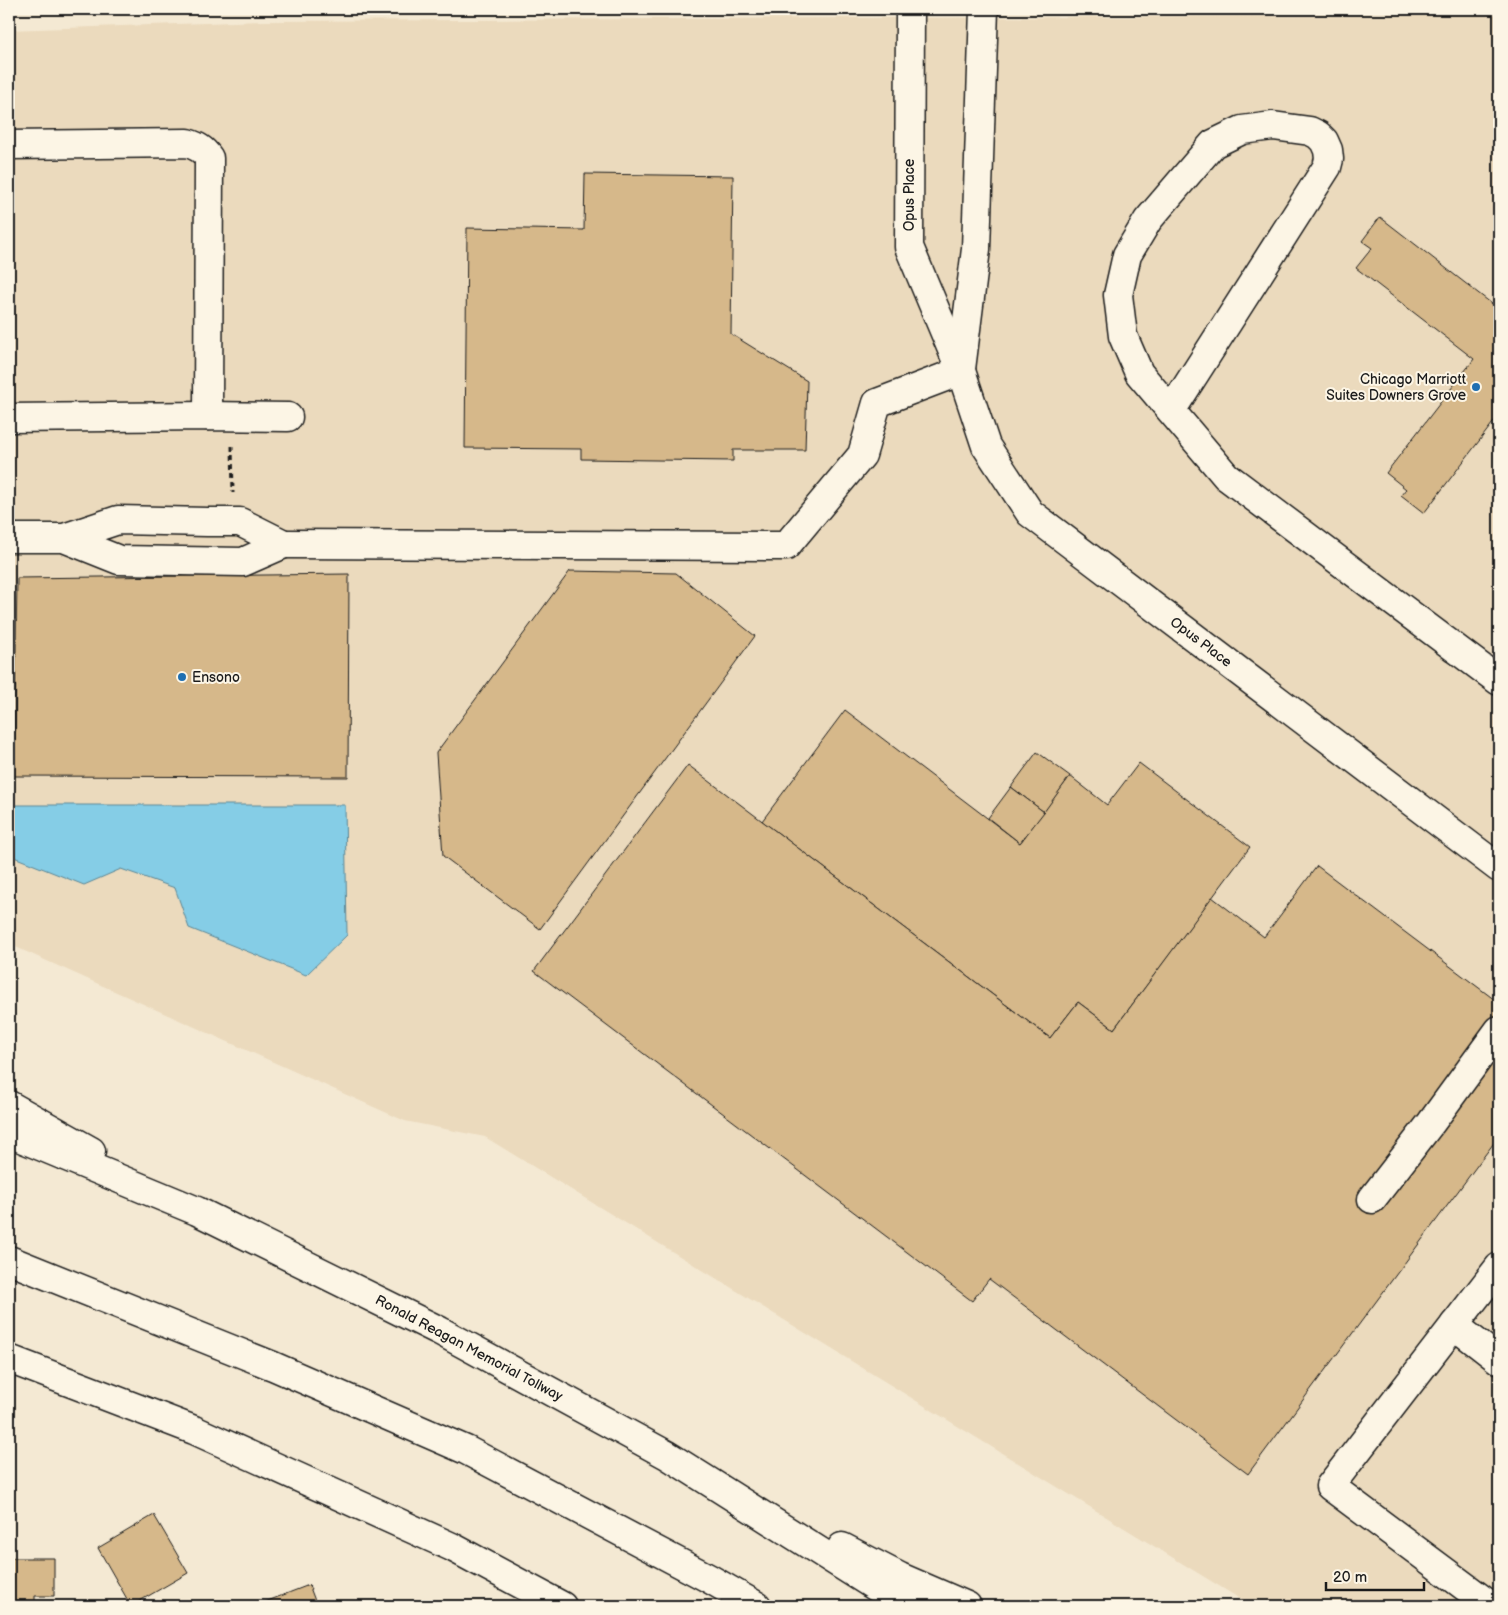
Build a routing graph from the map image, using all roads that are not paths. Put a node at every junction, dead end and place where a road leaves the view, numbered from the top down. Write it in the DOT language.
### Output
graph roads {
  1 [pos="910,9"];
  2 [pos="984,9"];
  3 [pos="9,145"];
  4 [pos="961,371"];
  5 [pos="1171,411"];
  6 [pos="208,416"];
  7 [pos="288,417"];
  8 [pos="9,418"];
  9 [pos="9,538"];
  10 [pos="64,538"];
  11 [pos="284,544"];
  12 [pos="1499,681"];
  13 [pos="1499,868"];
  14 [pos="1499,1030"];
  15 [pos="9,1105"];
  16 [pos="9,1133"];
  17 [pos="1372,1199"];
  18 [pos="197,1211"];
  19 [pos="9,1260"];
  20 [pos="1499,1267"];
  21 [pos="1454,1325"];
  22 [pos="9,1358"];
  23 [pos="1499,1360"];
  24 [pos="667,1455"];
  25 [pos="562,1606"];
  26 [pos="758,1606"];
  27 [pos="906,1606"];
  28 [pos="967,1606"];
  29 [pos="1492,1606"];
  1 -- 4 [label="main road, Opus Place"];
  2 -- 4 [label="main road, Opus Place"];
  3 -- 6 [label="main road"];
  4 -- 11 [label="main road"];
  4 -- 13 [label="main road, Opus Place"];
  5 -- 5 [label="main road"];
  5 -- 12 [label="main road"];
  6 -- 7 [label="main road"];
  6 -- 8 [label="main road"];
  9 -- 10 [label="main road"];
  10 -- 11 [label="main road"];
  10 -- 11 [label="main road"];
  14 -- 17 [label="main road"];
  15 -- 18 [label="main road"];
  16 -- 18 [label="main road, Ronald Reagan Memorial Tollway"];
  18 -- 24 [label="main road, Ronald Reagan Memorial Tollway"];
  19 -- 26 [label="main road"];
  20 -- 21 [label="main road"];
  21 -- 23 [label="main road"];
  21 -- 29 [label="main road"];
  22 -- 25 [label="main road"];
  24 -- 27 [label="main road, Ronald Reagan Memorial Tollway"];
  24 -- 28 [label="main road"];
}
